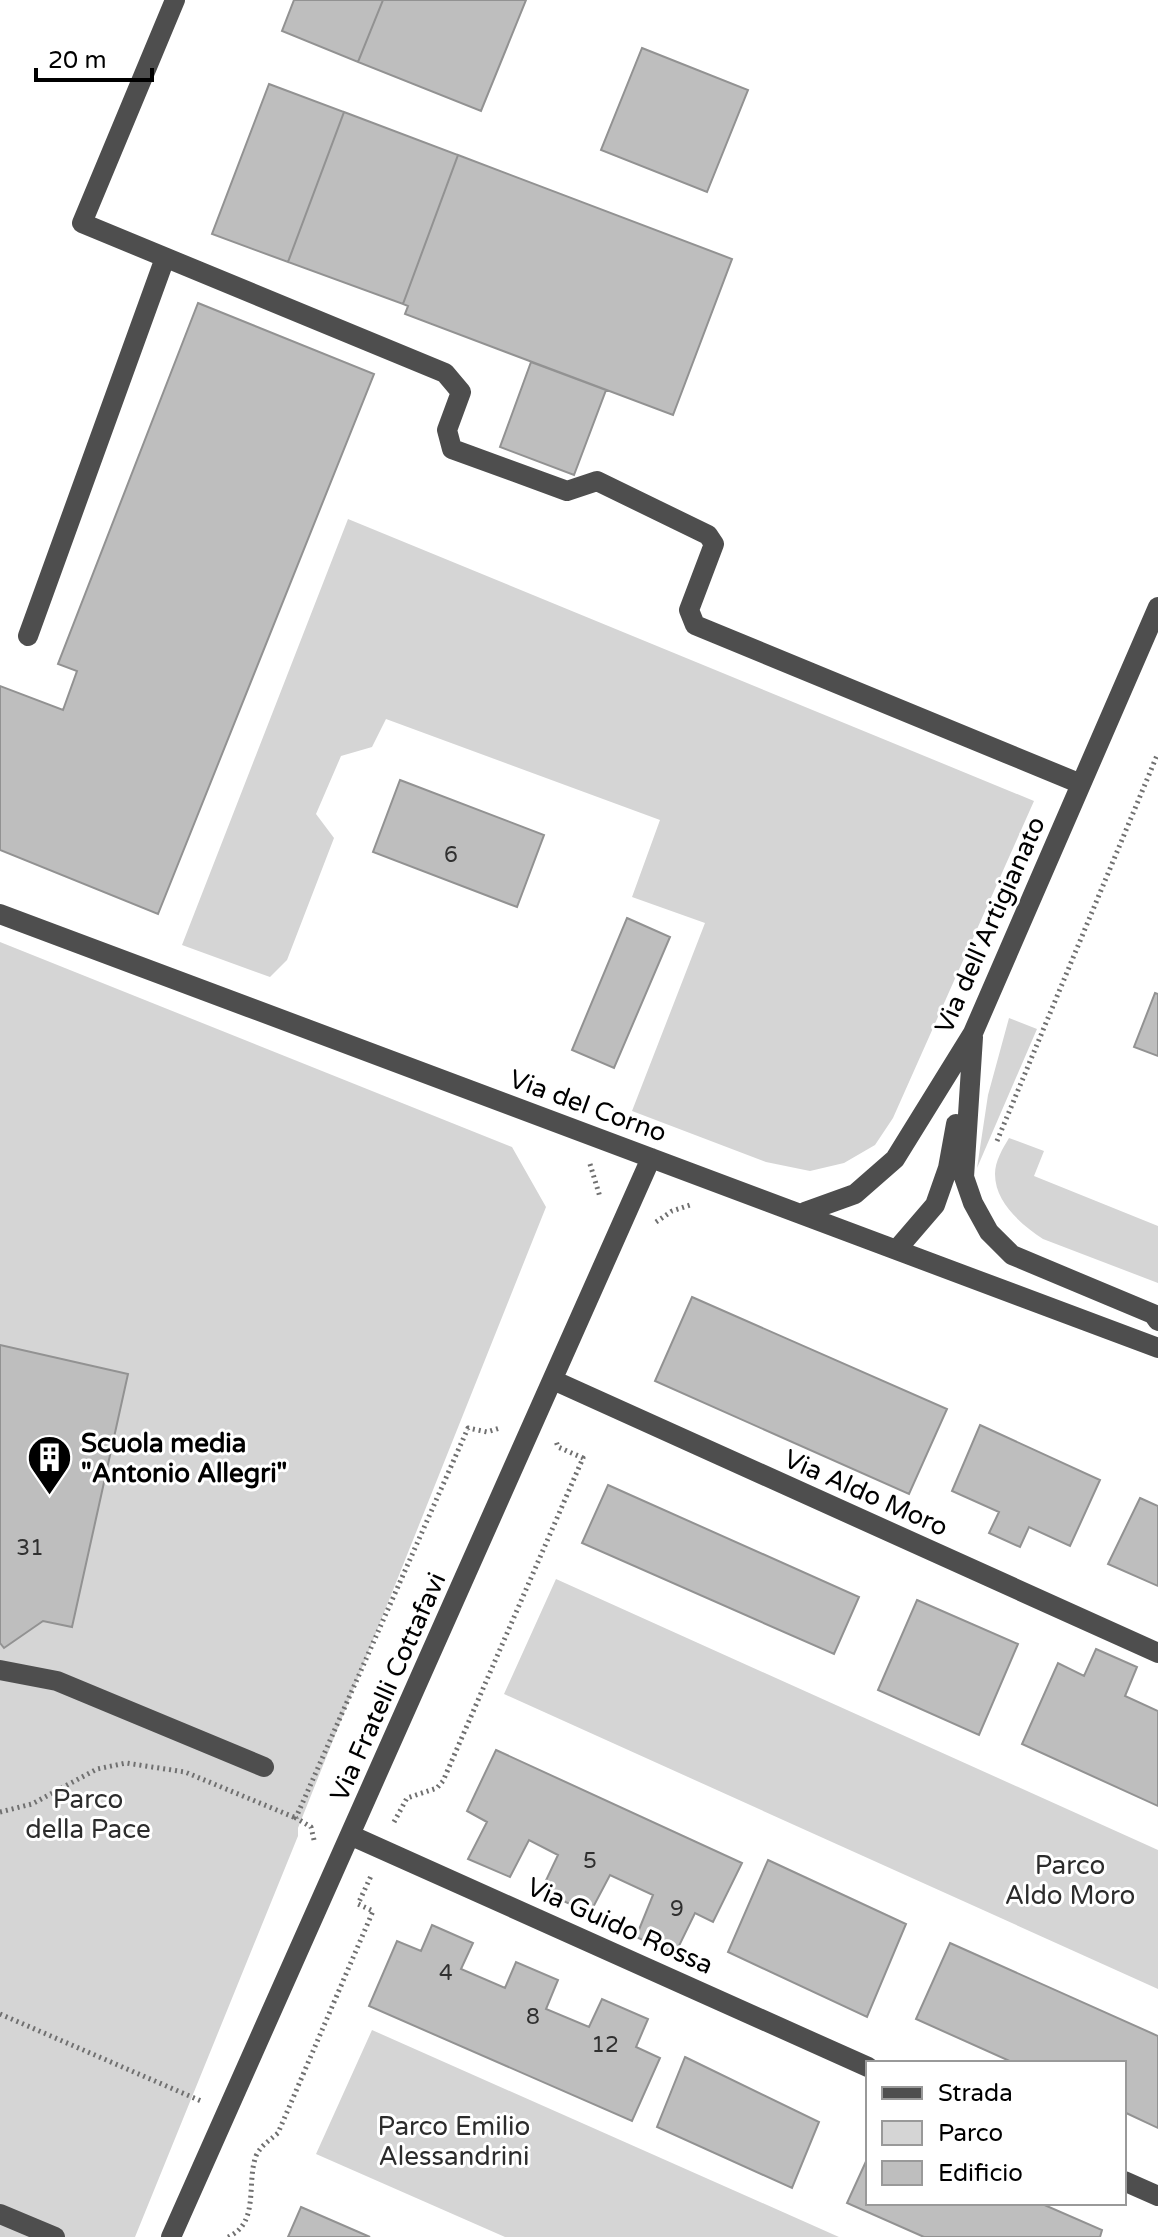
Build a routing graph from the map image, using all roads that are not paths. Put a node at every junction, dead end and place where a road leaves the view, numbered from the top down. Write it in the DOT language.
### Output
graph roads {
  1 [pos="175,0"];
  2 [pos="165,258"];
  3 [pos="1158,607"];
  4 [pos="28,636"];
  5 [pos="1081,784"];
  6 [pos="0,914"];
  7 [pos="973,1033"];
  8 [pos="651,1158"];
  9 [pos="805,1212"];
  10 [pos="898,1248"];
  11 [pos="1158,1321"];
  12 [pos="1158,1348"];
  13 [pos="553,1380"];
  14 [pos="1158,1653"];
  15 [pos="0,1670"];
  16 [pos="264,1767"];
  17 [pos="350,1835"];
  18 [pos="866,2066"];
  19 [pos="1126,2182"];
  20 [pos="1158,2196"];
  21 [pos="0,2214"];
  22 [pos="55,2237"];
  23 [pos="171,2237"];
  1 -- 2 [label="street"];
  2 -- 4 [label="street"];
  2 -- 5 [label="street"];
  3 -- 5 [label="street, Via dell'Artigianato"];
  5 -- 7 [label="street, Via dell'Artigianato"];
  6 -- 8 [label="street, Via del Corno"];
  7 -- 9 [label="street, Via dell'Artigianato"];
  7 -- 10 [label="street"];
  7 -- 11 [label="street"];
  8 -- 9 [label="street, Via del Corno"];
  8 -- 13 [label="street, Via Fratelli Cottafavi"];
  9 -- 10 [label="street, Via del Corno"];
  10 -- 12 [label="street, Via del Corno"];
  13 -- 14 [label="street, Via Aldo Moro"];
  13 -- 17 [label="street, Via Fratelli Cottafavi"];
  15 -- 16 [label="street"];
  17 -- 18 [label="street, Via Guido Rossa"];
  17 -- 23 [label="street, Via Fratelli Cottafavi"];
  19 -- 20 [label="street"];
  21 -- 22 [label="street"];
}
